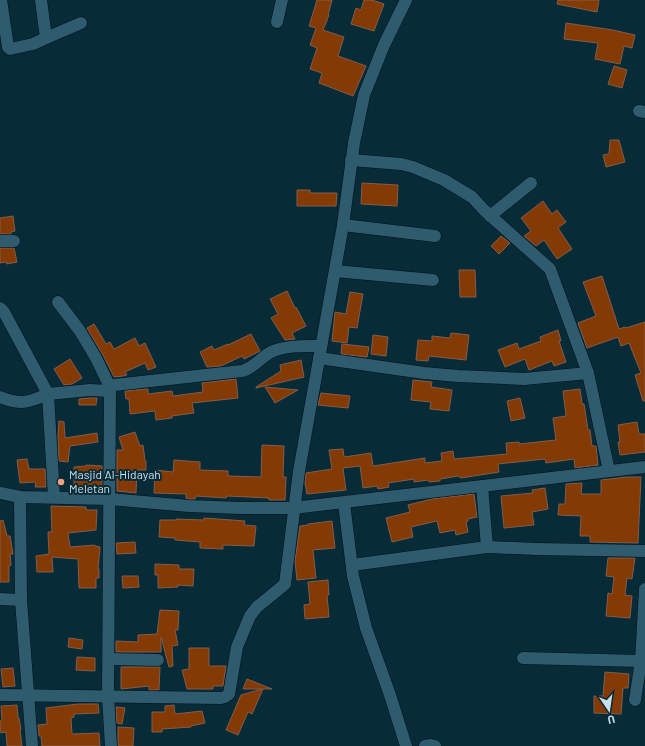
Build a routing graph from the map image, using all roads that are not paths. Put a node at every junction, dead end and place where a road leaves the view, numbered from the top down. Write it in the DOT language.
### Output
graph roads {
  1 [pos="1,0"];
  2 [pos="41,0"];
  3 [pos="282,0"];
  4 [pos="406,0"];
  5 [pos="277,22"];
  6 [pos="81,23"];
  7 [pos="46,38"];
  8 [pos="351,160"];
  9 [pos="531,183"];
  10 [pos="490,216"];
  11 [pos="342,225"];
  12 [pos="435,236"];
  13 [pos="0,241"];
  14 [pos="14,241"];
  15 [pos="335,271"];
  16 [pos="434,280"];
  17 [pos="58,302"];
  18 [pos="0,308"];
  19 [pos="320,352"];
  20 [pos="588,373"];
  21 [pos="109,389"];
  22 [pos="48,394"];
  23 [pos="0,397"];
  24 [pos="645,467"];
  25 [pos="610,471"];
  26 [pos="482,486"];
  27 [pos="0,493"];
  28 [pos="20,497"];
  29 [pos="54,497"];
  30 [pos="110,499"];
  31 [pos="344,503"];
  32 [pos="293,508"];
  33 [pos="487,547"];
  34 [pos="645,551"];
  35 [pos="352,565"];
  36 [pos="645,589"];
  37 [pos="0,599"];
  38 [pos="21,600"];
  39 [pos="522,658"];
  40 [pos="109,659"];
  41 [pos="158,660"];
  42 [pos="641,661"];
  43 [pos="0,695"];
  44 [pos="29,696"];
  45 [pos="108,696"];
  46 [pos="635,700"];
  47 [pos="32,746"];
  48 [pos="111,746"];
  49 [pos="406,746"];
  50 [pos="425,746"];
  51 [pos="435,746"];
  1 -- 7 [label="street"];
  2 -- 7 [label="street"];
  3 -- 5 [label="street"];
  4 -- 8 [label="street"];
  6 -- 7 [label="street"];
  8 -- 10 [label="street"];
  8 -- 11 [label="street"];
  9 -- 10 [label="street"];
  10 -- 20 [label="street"];
  11 -- 12 [label="street"];
  11 -- 15 [label="street"];
  13 -- 14 [label="street"];
  15 -- 16 [label="street"];
  15 -- 19 [label="street"];
  17 -- 21 [label="street"];
  18 -- 22 [label="street"];
  19 -- 20 [label="street"];
  19 -- 21 [label="street"];
  19 -- 32 [label="street"];
  20 -- 25 [label="street"];
  21 -- 22 [label="street"];
  21 -- 30 [label="street"];
  22 -- 23 [label="street"];
  22 -- 29 [label="street"];
  24 -- 25 [label="street"];
  25 -- 26 [label="street"];
  26 -- 31 [label="street"];
  26 -- 33 [label="street"];
  27 -- 28 [label="street"];
  28 -- 29 [label="street"];
  28 -- 38 [label="street"];
  29 -- 30 [label="street"];
  30 -- 32 [label="street"];
  30 -- 40 [label="street"];
  31 -- 32 [label="street"];
  31 -- 35 [label="street"];
  32 -- 45 [label="street"];
  33 -- 34 [label="street"];
  33 -- 35 [label="street"];
  35 -- 49 [label="street"];
  36 -- 42 [label="street"];
  37 -- 38 [label="street"];
  38 -- 44 [label="street"];
  39 -- 42 [label="street"];
  40 -- 41 [label="street"];
  40 -- 45 [label="street"];
  42 -- 46 [label="street"];
  43 -- 44 [label="street"];
  44 -- 45 [label="street"];
  44 -- 47 [label="street"];
  45 -- 48 [label="street"];
  50 -- 51 [label="street"];
}
